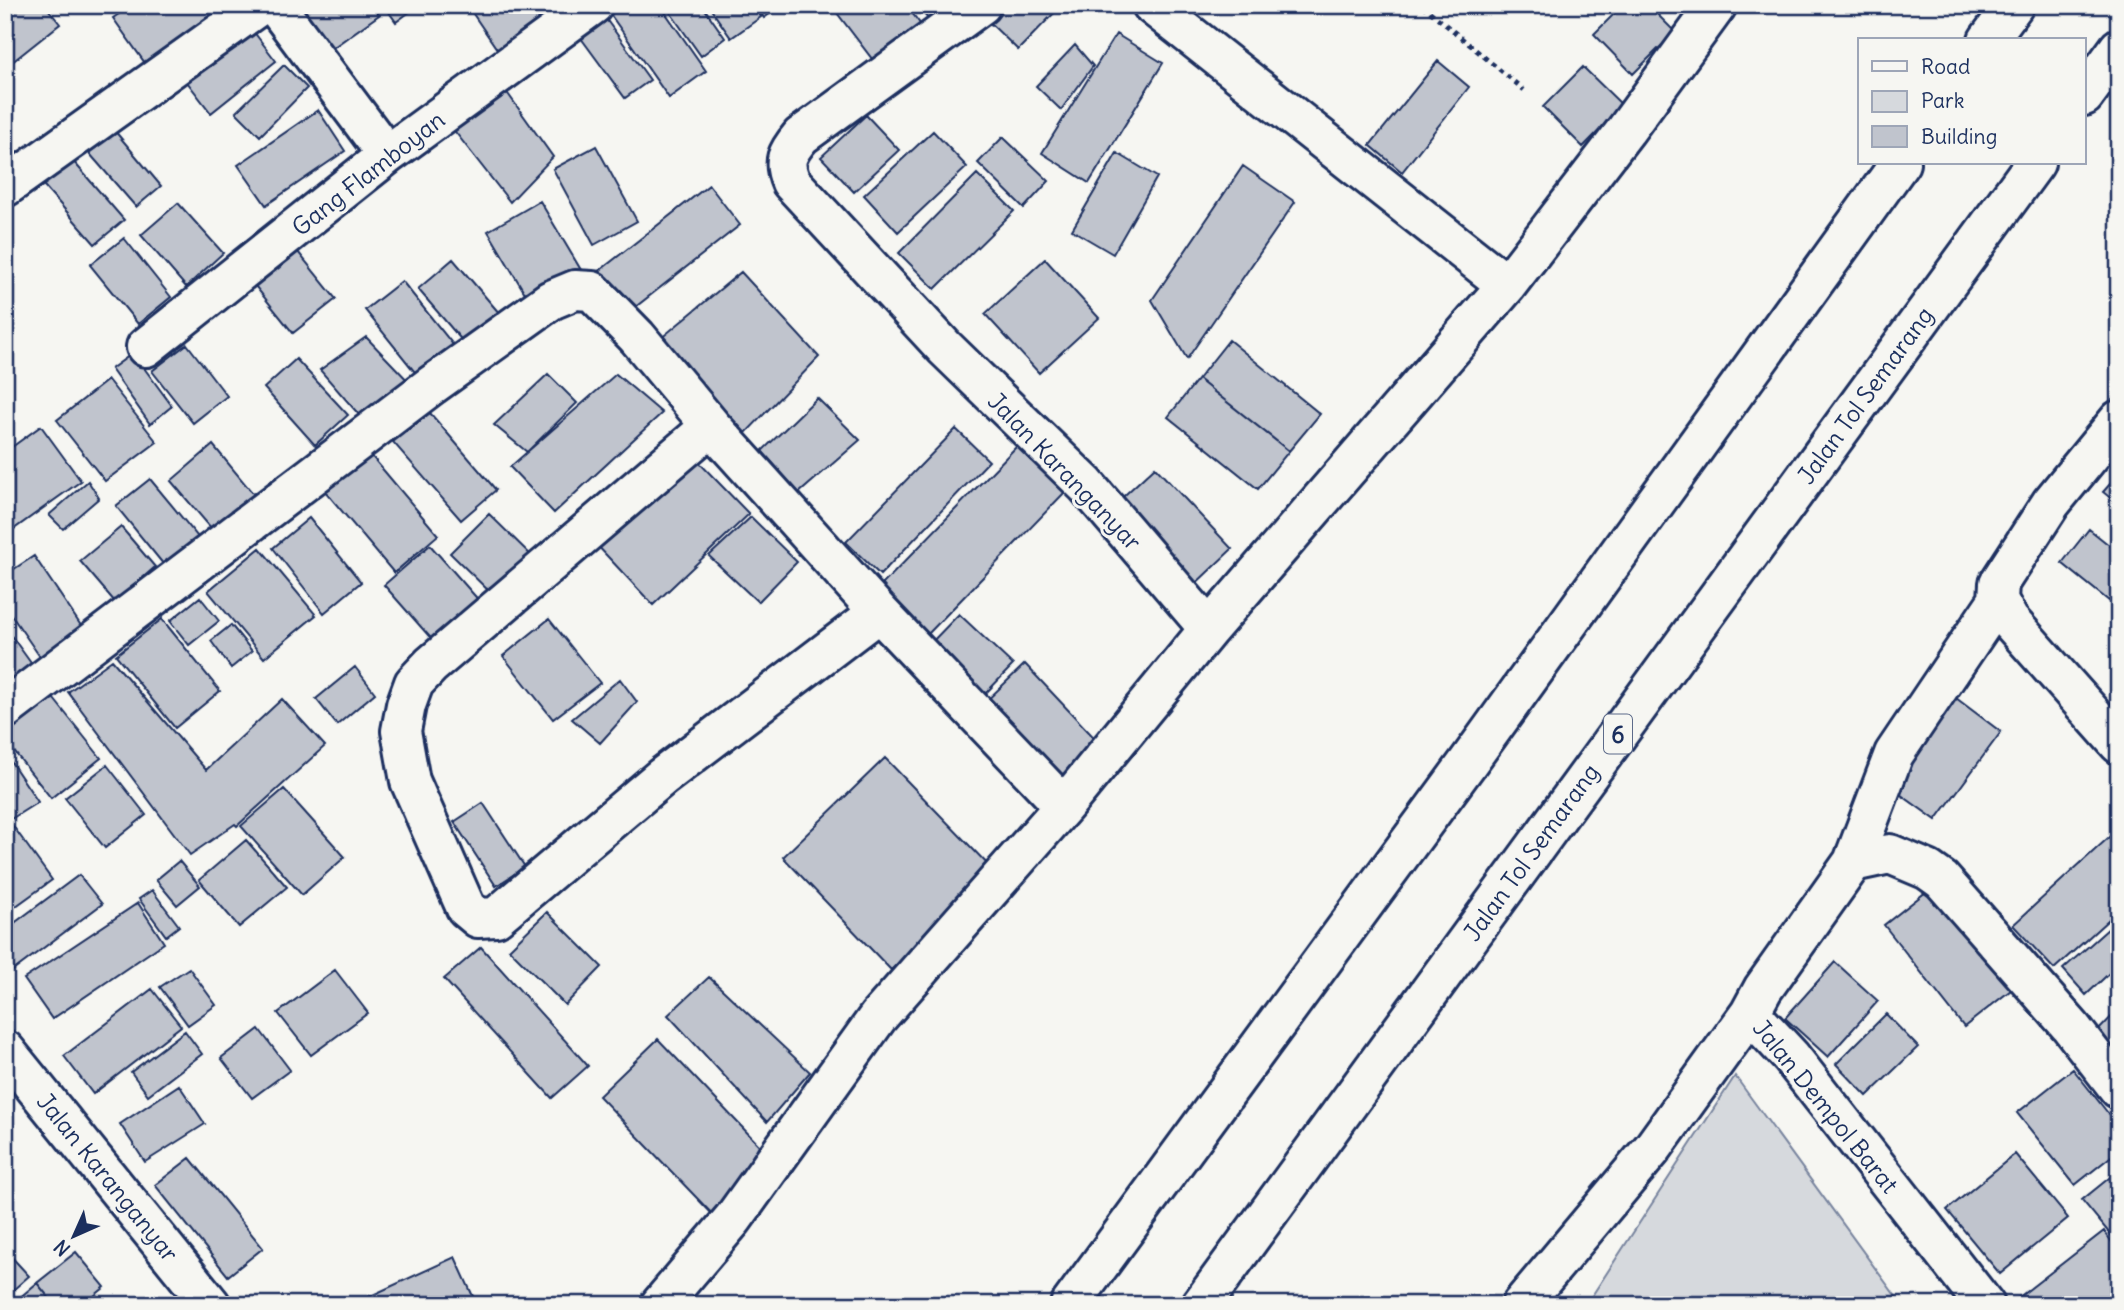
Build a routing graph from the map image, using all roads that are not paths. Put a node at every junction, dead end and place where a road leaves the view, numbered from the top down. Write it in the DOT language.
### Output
graph roads {
  1 [pos="260,5"];
  2 [pos="275,5"];
  3 [pos="593,5"];
  4 [pos="981,5"];
  5 [pos="1152,5"];
  6 [pos="1717,5"];
  7 [pos="2014,5"];
  8 [pos="1990,38"];
  9 [pos="2119,48"];
  10 [pos="2086,93"];
  11 [pos="387,155"];
  12 [pos="1899,164"];
  13 [pos="2034,164"];
  14 [pos="5,187"];
  15 [pos="1507,285"];
  16 [pos="146,346"];
  17 [pos="2119,420"];
  18 [pos="712,426"];
  19 [pos="1998,600"];
  20 [pos="879,612"];
  21 [pos="1209,629"];
  22 [pos="5,709"];
  23 [pos="2119,744"];
  24 [pos="1064,806"];
  25 [pos="1853,862"];
  26 [pos="1750,1013"];
  27 [pos="5,1050"];
  28 [pos="2119,1089"];
  29 [pos="211,1305"];
  30 [pos="660,1305"];
  31 [pos="1070,1305"];
  32 [pos="1200,1305"];
  33 [pos="1521,1305"];
  34 [pos="1985,1305"];
  1 -- 14 [label="main road"];
  2 -- 11 [label="main road"];
  3 -- 11 [label="main road, Gang Flamboyan"];
  4 -- 21 [label="main road, Jalan Karanganyar"];
  5 -- 15 [label="main road"];
  6 -- 15 [label="main road"];
  7 -- 8 [label="main road"];
  9 -- 10 [label="main road"];
  11 -- 16 [label="main road, Gang Flamboyan"];
  12 -- 31 [label="main road"];
  13 -- 32 [label="main road, Jalan Tol Semarang / 6"];
  15 -- 21 [label="main road"];
  17 -- 19 [label="main road"];
  18 -- 20 [label="main road"];
  18 -- 20 [label="main road"];
  18 -- 22 [label="main road"];
  19 -- 23 [label="main road"];
  19 -- 25 [label="main road, Jalan Dempol Barat"];
  20 -- 24 [label="main road"];
  21 -- 24 [label="main road"];
  24 -- 30 [label="main road"];
  25 -- 26 [label="main road, Jalan Dempol Barat"];
  25 -- 28 [label="main road"];
  26 -- 33 [label="main road"];
  26 -- 34 [label="main road, Jalan Dempol Barat"];
  27 -- 29 [label="main road, Jalan Karanganyar"];
}
